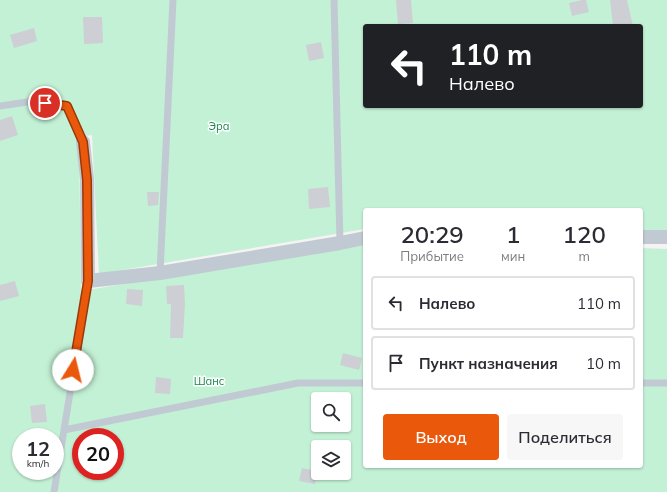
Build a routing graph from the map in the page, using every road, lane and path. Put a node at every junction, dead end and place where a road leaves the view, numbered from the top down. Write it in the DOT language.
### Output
graph roads {
  1 [pos="173,0"];
  2 [pos="334,0"];
  3 [pos="0,106"];
  4 [pos="83,142"];
  5 [pos="643,236"];
  6 [pos="667,237"];
  7 [pos="363,238"];
  8 [pos="340,243"];
  9 [pos="160,273"];
  10 [pos="88,281"];
  11 [pos="363,383"];
  12 [pos="643,383"];
  13 [pos="667,383"];
  14 [pos="64,430"];
  15 [pos="56,480"];
  16 [pos="54,492"];
  1 -- 9 [label="lane"];
  2 -- 8 [label="lane"];
  3 -- 4 [label="lane"];
  4 -- 10 [label="street"];
  5 -- 6 [label="street"];
  7 -- 8 [label="street"];
  8 -- 9 [label="street"];
  9 -- 10 [label="street"];
  10 -- 14 [label="lane"];
  11 -- 14 [label="lane"];
  12 -- 13 [label="lane"];
  15 -- 16 [label="lane"];
}
